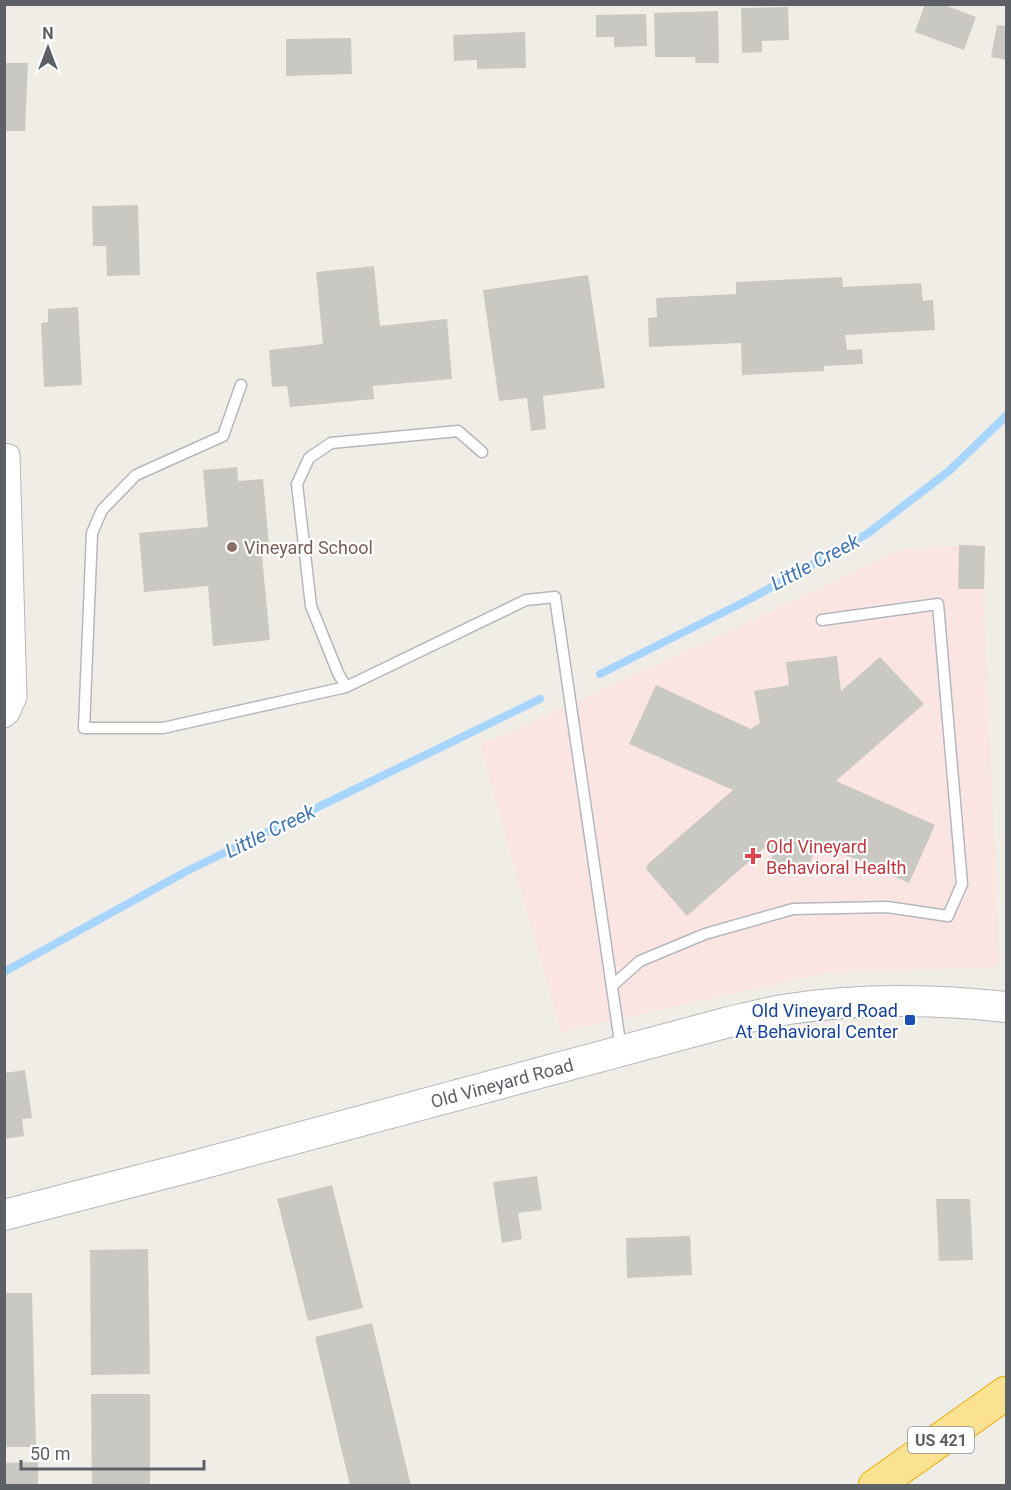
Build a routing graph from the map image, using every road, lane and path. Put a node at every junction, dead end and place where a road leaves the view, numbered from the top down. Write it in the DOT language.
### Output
graph roads {
  1 [pos="241,385"];
  2 [pos="482,452"];
  3 [pos="4,454"];
  4 [pos="822,620"];
  5 [pos="346,687"];
  6 [pos="4,717"];
  7 [pos="613,985"];
  8 [pos="1006,1007"];
  9 [pos="621,1051"];
  10 [pos="4,1215"];
  11 [pos="1006,1394"];
  12 [pos="875,1485"];
  1 -- 5 [label="lane"];
  2 -- 5 [label="lane"];
  3 -- 6 [label="street"];
  4 -- 7 [label="lane"];
  5 -- 7 [label="lane"];
  7 -- 9 [label="lane"];
  8 -- 9 [label="street, Old Vineyard Road"];
  9 -- 10 [label="street, Old Vineyard Road"];
  11 -- 12 [label="highway, US 421"];
}
